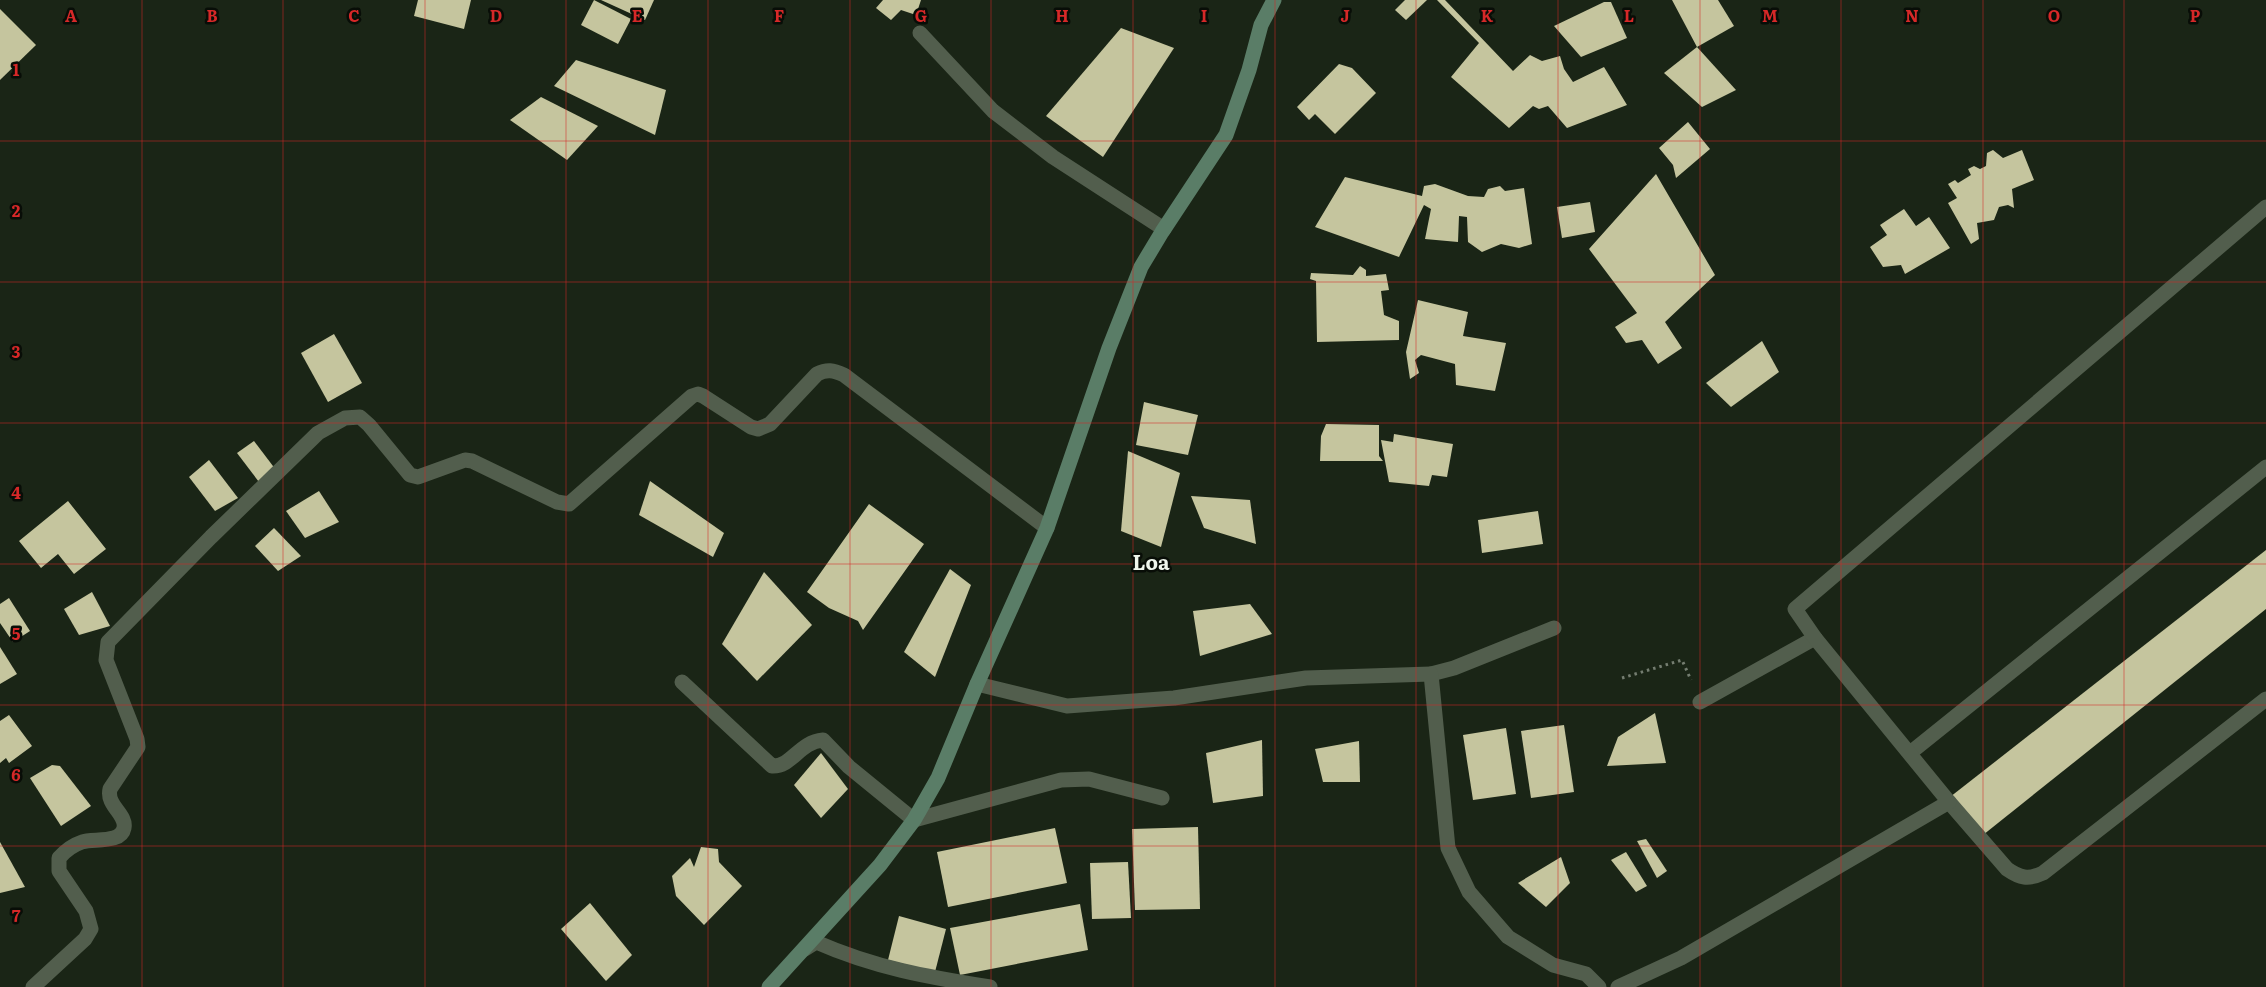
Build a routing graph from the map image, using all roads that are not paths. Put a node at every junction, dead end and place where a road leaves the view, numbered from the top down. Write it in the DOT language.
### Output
graph roads {
  1 [pos="1274,0"];
  2 [pos="920,32"];
  3 [pos="2266,207"];
  4 [pos="1164,229"];
  5 [pos="2266,467"];
  6 [pos="1047,528"];
  7 [pos="1554,628"];
  8 [pos="1815,638"];
  9 [pos="1431,674"];
  10 [pos="682,682"];
  11 [pos="977,684"];
  12 [pos="2266,699"];
  13 [pos="1700,702"];
  14 [pos="1910,753"];
  15 [pos="1162,798"];
  16 [pos="1949,802"];
  17 [pos="914,820"];
  18 [pos="805,949"];
  19 [pos="33,987"];
  20 [pos="769,987"];
  21 [pos="990,987"];
  22 [pos="1599,987"];
  23 [pos="1618,987"];
  1 -- 4 [label="street"];
  2 -- 4 [label="street"];
  3 -- 8 [label="street"];
  4 -- 6 [label="street"];
  5 -- 14 [label="street"];
  6 -- 11 [label="street"];
  6 -- 19 [label="street"];
  7 -- 9 [label="street"];
  8 -- 13 [label="street"];
  8 -- 14 [label="street"];
  9 -- 11 [label="street"];
  9 -- 22 [label="street"];
  10 -- 17 [label="street"];
  11 -- 17 [label="street"];
  12 -- 16 [label="street"];
  14 -- 16 [label="street"];
  15 -- 17 [label="street"];
  16 -- 23 [label="street"];
  17 -- 18 [label="street"];
  18 -- 20 [label="street"];
  18 -- 21 [label="street"];
}
